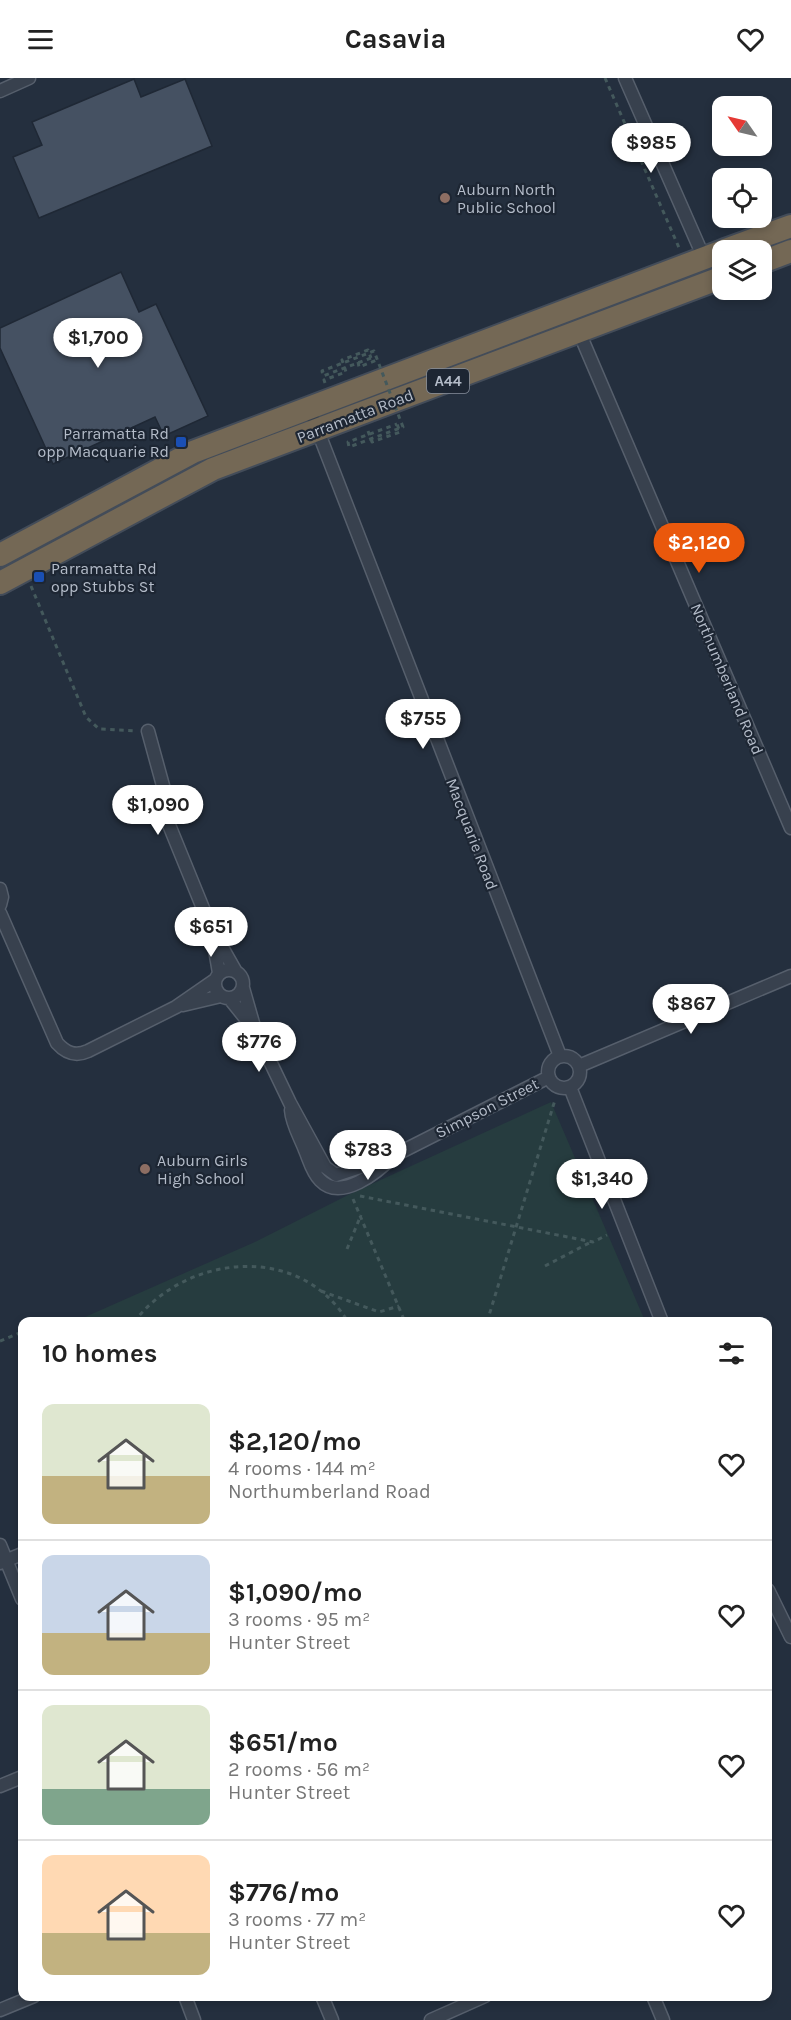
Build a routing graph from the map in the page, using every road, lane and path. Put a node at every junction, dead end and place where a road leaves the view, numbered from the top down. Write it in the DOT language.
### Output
graph roads {
  1 [pos="29,78"];
  2 [pos="605,78"];
  3 [pos="625,78"];
  4 [pos="0,91"];
  5 [pos="791,226"];
  6 [pos="753,240"];
  7 [pos="712,243"];
  8 [pos="791,251"];
  9 [pos="681,253"];
  10 [pos="712,255"];
  11 [pos="772,258"];
  12 [pos="712,281"];
  13 [pos="579,332"];
  14 [pos="377,360"];
  15 [pos="358,362"];
  16 [pos="326,387"];
  17 [pos="309,408"];
  18 [pos="316,430"];
  19 [pos="345,439"];
  20 [pos="0,555"];
  21 [pos="29,582"];
  22 [pos="0,583"];
  23 [pos="148,731"];
  24 [pos="791,828"];
  25 [pos="0,890"];
  26 [pos="0,905"];
  27 [pos="0,913"];
  28 [pos="211,928"];
  29 [pos="236,972"];
  30 [pos="791,976"];
  31 [pos="217,977"];
  32 [pos="243,987"];
  33 [pos="225,998"];
  34 [pos="176,1007"];
  35 [pos="255,1030"];
  36 [pos="560,1056"];
  37 [pos="579,1066"];
  38 [pos="549,1077"];
  39 [pos="570,1087"];
  40 [pos="555,1100"];
  41 [pos="290,1103"];
  42 [pos="393,1156"];
  43 [pos="361,1215"];
  44 [pos="515,1226"];
  45 [pos="607,1235"];
  46 [pos="593,1242"];
  47 [pos="347,1249"];
  48 [pos="545,1266"];
  49 [pos="318,1290"];
  50 [pos="399,1306"];
  51 [pos="138,1317"];
  52 [pos="345,1317"];
  53 [pos="403,1317"];
  54 [pos="488,1317"];
  55 [pos="660,1317"];
  56 [pos="18,1334"];
  57 [pos="0,1341"];
  58 [pos="0,1545"];
  59 [pos="18,1556"];
  60 [pos="3,1562"];
  61 [pos="18,1591"];
  62 [pos="772,1598"];
  63 [pos="791,1636"];
  64 [pos="18,1779"];
  65 [pos="0,1786"];
  66 [pos="22,2001"];
  67 [pos="187,2001"];
  68 [pos="324,2001"];
  69 [pos="474,2001"];
  70 [pos="655,2001"];
  71 [pos="0,2010"];
  72 [pos="194,2020"];
  73 [pos="332,2020"];
  74 [pos="431,2020"];
  75 [pos="663,2020"];
  1 -- 4 [label="street"];
  2 -- 9 [label="path"];
  3 -- 7 [label="street"];
  5 -- 6 [label="highway, Parramatta Road / A44"];
  8 -- 11 [label="highway"];
  10 -- 17 [label="highway, Parramatta Road / A44"];
  12 -- 13 [label="highway, Parramatta Road / A44"];
  13 -- 18 [label="highway, Parramatta Road / A44"];
  13 -- 24 [label="street, Northumberland Road"];
  14 -- 15 [label="path"];
  14 -- 15 [label="path, bridge"];
  14 -- 19 [label="path, bridge"];
  15 -- 16 [label="path, bridge"];
  17 -- 18 [label="street, Macquarie Road"];
  17 -- 20 [label="highway, Parramatta Road / A44"];
  18 -- 22 [label="highway, Parramatta Road / A44"];
  18 -- 36 [label="street, Macquarie Road"];
  21 -- 23 [label="path"];
  23 -- 28 [label="street"];
  25 -- 26 [label="street"];
  27 -- 34 [label="street"];
  28 -- 29 [label="street"];
  28 -- 31 [label="street"];
  29 -- 31 [label="street"];
  29 -- 32 [label="street"];
  30 -- 37 [label="street"];
  31 -- 33 [label="street"];
  31 -- 34 [label="street"];
  32 -- 33 [label="street"];
  32 -- 35 [label="street"];
  33 -- 34 [label="street"];
  33 -- 35 [label="street"];
  35 -- 41 [label="street"];
  36 -- 37 [label="street"];
  36 -- 38 [label="street"];
  37 -- 39 [label="street"];
  38 -- 39 [label="street"];
  38 -- 42 [label="street, Simpson Street"];
  39 -- 55 [label="street"];
  40 -- 44 [label="path"];
  41 -- 42 [label="street, Simpson Street"];
  41 -- 42 [label="street, Simpson Street"];
  43 -- 44 [label="path"];
  43 -- 47 [label="path"];
  43 -- 50 [label="path"];
  44 -- 46 [label="path"];
  44 -- 54 [label="path"];
  45 -- 46 [label="path"];
  46 -- 48 [label="path"];
  49 -- 50 [label="path"];
  49 -- 51 [label="path"];
  49 -- 52 [label="path"];
  50 -- 53 [label="path"];
  56 -- 57 [label="path"];
  58 -- 60 [label="street"];
  59 -- 60 [label="street"];
  60 -- 61 [label="street"];
  62 -- 63 [label="street"];
  64 -- 65 [label="street"];
  66 -- 71 [label="street"];
  67 -- 72 [label="street"];
  68 -- 73 [label="street"];
  69 -- 74 [label="street"];
  70 -- 75 [label="street"];
}
